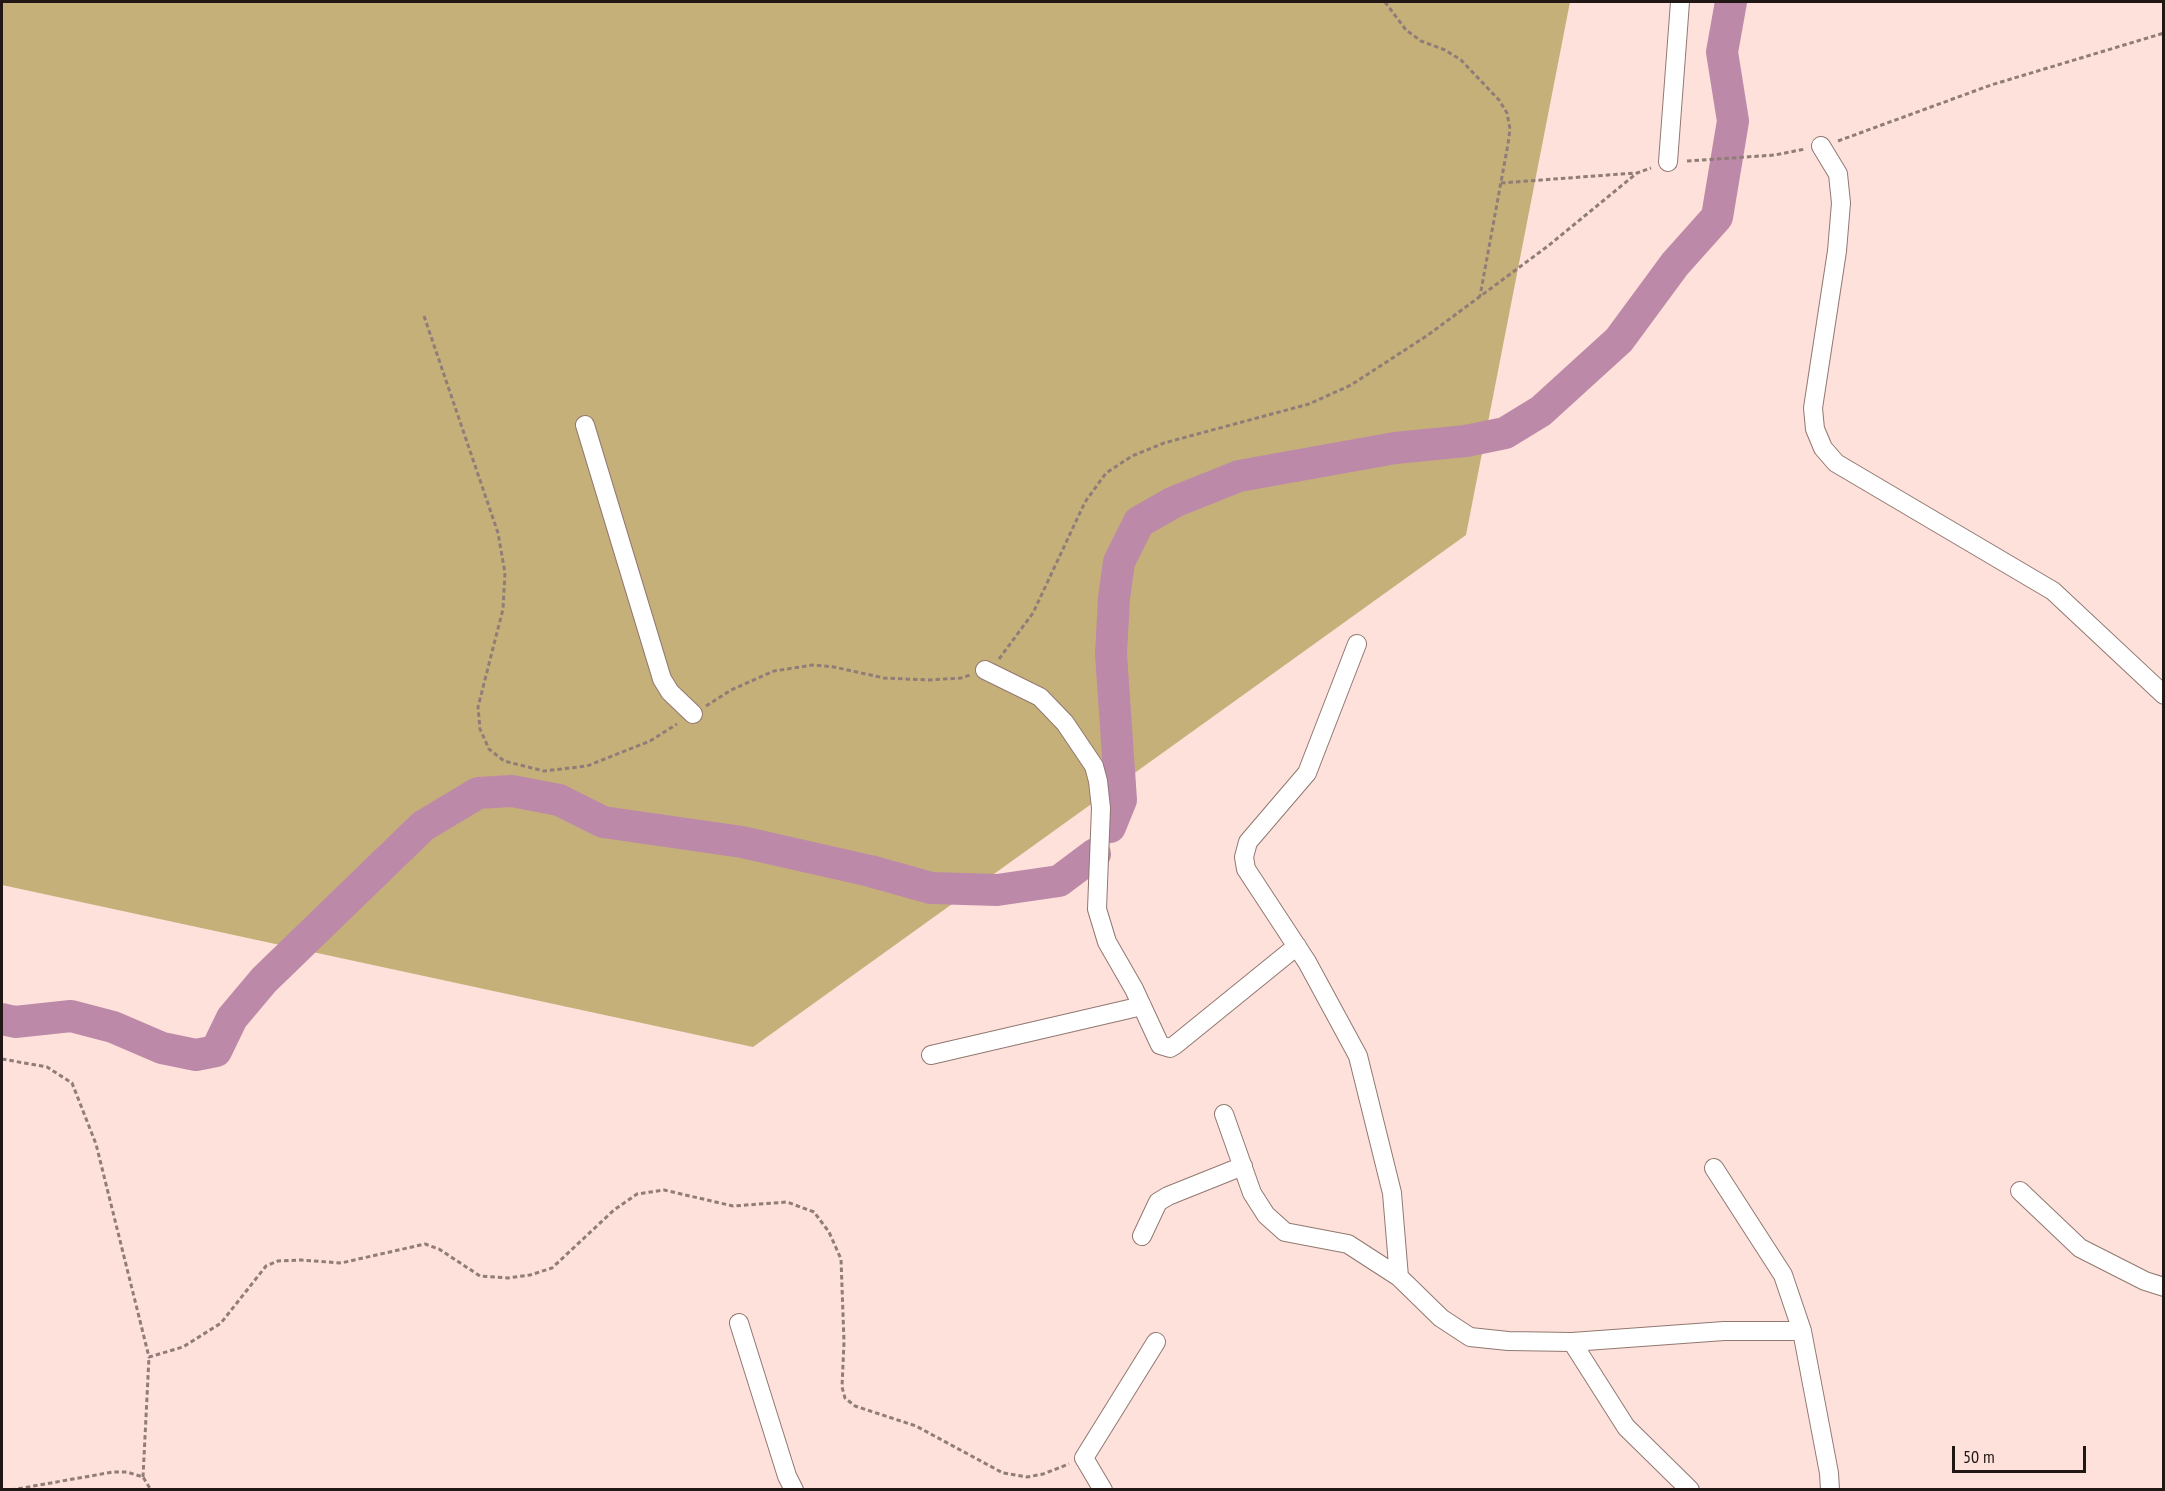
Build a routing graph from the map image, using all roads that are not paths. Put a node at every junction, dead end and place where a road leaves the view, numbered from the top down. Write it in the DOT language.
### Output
graph roads {
  1 [pos="1680,2"];
  2 [pos="1821,146"];
  3 [pos="1668,162"];
  4 [pos="585,425"];
  5 [pos="1357,644"];
  6 [pos="985,670"];
  7 [pos="2163,695"];
  8 [pos="693,714"];
  9 [pos="1297,946"];
  10 [pos="1142,1006"];
  11 [pos="931,1055"];
  12 [pos="1224,1114"];
  13 [pos="1243,1166"];
  14 [pos="1714,1168"];
  15 [pos="2020,1191"];
  16 [pos="1142,1236"];
  17 [pos="1399,1277"];
  18 [pos="2163,1287"];
  19 [pos="740,1323"];
  20 [pos="1802,1331"];
  21 [pos="1156,1342"];
  22 [pos="1572,1342"];
  23 [pos="794,1490"];
  24 [pos="1103,1490"];
  25 [pos="1690,1490"];
  26 [pos="1830,1490"];
  1 -- 3 [label="street"];
  2 -- 7 [label="street"];
  4 -- 8 [label="street"];
  5 -- 9 [label="street"];
  6 -- 10 [label="street"];
  9 -- 10 [label="street"];
  9 -- 17 [label="street"];
  10 -- 11 [label="street"];
  12 -- 13 [label="street"];
  13 -- 16 [label="street"];
  13 -- 17 [label="street"];
  14 -- 20 [label="street"];
  15 -- 18 [label="street"];
  17 -- 22 [label="street"];
  19 -- 23 [label="street"];
  20 -- 22 [label="street"];
  20 -- 26 [label="street"];
  21 -- 24 [label="street"];
  22 -- 25 [label="street"];
}
